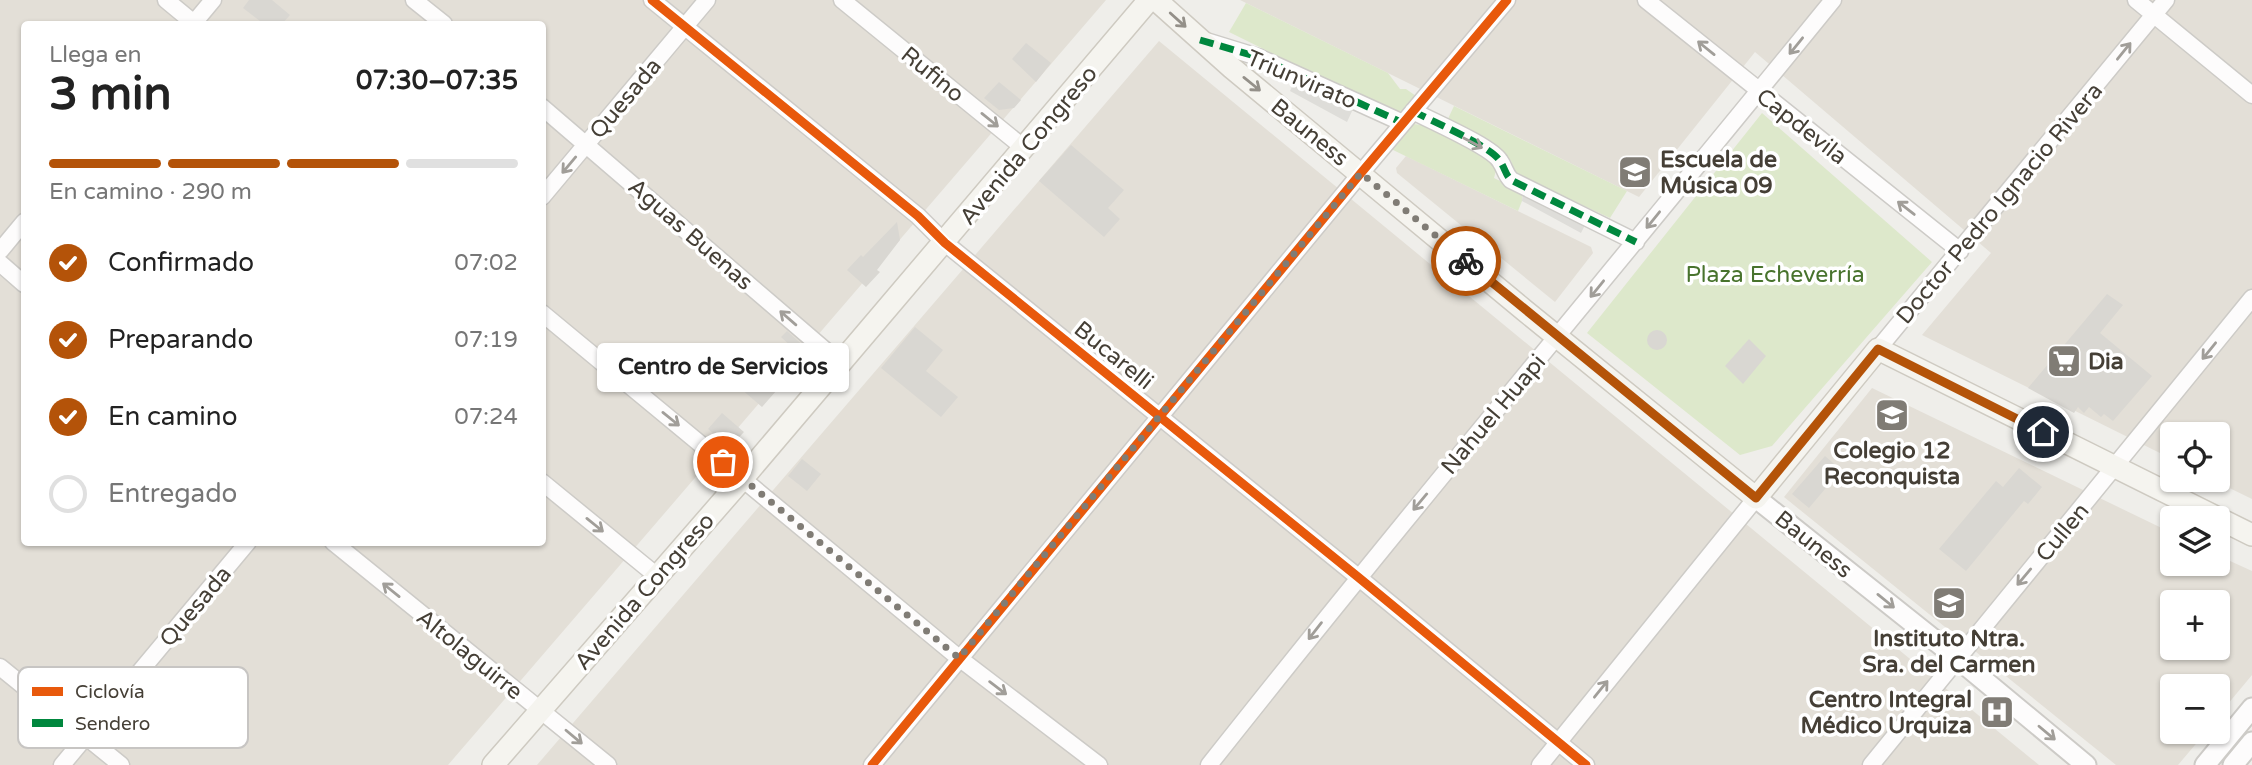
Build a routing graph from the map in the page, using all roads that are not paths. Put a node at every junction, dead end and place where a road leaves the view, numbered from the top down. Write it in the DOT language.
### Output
graph roads {
  1 [pos="166,0"];
  2 [pos="213,0"];
  3 [pos="414,0"];
  4 [pos="652,0"];
  5 [pos="708,0"];
  6 [pos="842,0"];
  7 [pos="1149,0"];
  8 [pos="1156,0"];
  9 [pos="1507,0"];
  10 [pos="1646,0"];
  11 [pos="1833,0"];
  12 [pos="2136,0"];
  13 [pos="2166,0"];
  14 [pos="2154,15"];
  15 [pos="190,21"];
  16 [pos="196,21"];
  17 [pos="440,21"];
  18 [pos="685,27"];
  19 [pos="1200,40"];
  20 [pos="1759,91"];
  21 [pos="2252,95"];
  22 [pos="546,110"];
  23 [pos="1408,117"];
  24 [pos="587,144"];
  25 [pos="1024,148"];
  26 [pos="1361,173"];
  27 [pos="546,192"];
  28 [pos="21,226"];
  29 [pos="1636,242"];
  30 [pos="944,243"];
  31 [pos="0,251"];
  32 [pos="1960,251"];
  33 [pos="0,263"];
  34 [pos="21,281"];
  35 [pos="2252,298"];
  36 [pos="546,316"];
  37 [pos="1558,337"];
  38 [pos="1878,349"];
  39 [pos="840,363"];
  40 [pos="1161,417"];
  41 [pos="2115,468"];
  42 [pos="744,478"];
  43 [pos="546,485"];
  44 [pos="1756,498"];
  45 [pos="2252,535"];
  46 [pos="245,546"];
  47 [pos="338,546"];
  48 [pos="657,576"];
  49 [pos="1358,577"];
  50 [pos="959,658"];
  51 [pos="1957,658"];
  52 [pos="0,667"];
  53 [pos="144,667"];
  54 [pos="18,682"];
  55 [pos="2252,708"];
  56 [pos="540,710"];
  57 [pos="1559,742"];
  58 [pos="2252,742"];
  59 [pos="77,748"];
  60 [pos="100,748"];
  61 [pos="62,765"];
  62 [pos="121,765"];
  63 [pos="493,765"];
  64 [pos="608,765"];
  65 [pos="872,765"];
  66 [pos="1100,765"];
  67 [pos="1209,765"];
  68 [pos="1540,765"];
  69 [pos="1586,765"];
  70 [pos="1871,765"];
  71 [pos="2086,765"];
  72 [pos="2205,765"];
  73 [pos="2233,765"];
  1 -- 15 [label="street"];
  2 -- 16 [label="street"];
  3 -- 17 [label="street"];
  4 -- 18 [label="street, Bucarelli"];
  5 -- 18 [label="street, Quesada"];
  6 -- 25 [label="street, Rufino, one-way"];
  7 -- 25 [label="main road, Avenida Congreso"];
  8 -- 19 [label="main road, Bauness, one-way"];
  9 -- 23 [label="street"];
  20 -- 10 [label="street, Capdevila, one-way"];
  11 -- 20 [label="street, Nahuel Huapi, one-way"];
  12 -- 14 [label="street"];
  13 -- 14 [label="street, Doctor Pedro Ignacio Rivera"];
  14 -- 21 [label="street"];
  32 -- 14 [label="street, Doctor Pedro Ignacio Rivera, one-way"];
  18 -- 24 [label="street, Quesada"];
  18 -- 30 [label="street, Bucarelli"];
  19 -- 23 [label="street, Triunvirato"];
  19 -- 26 [label="main road, Bauness, one-way"];
  20 -- 29 [label="street, Nahuel Huapi, one-way"];
  32 -- 20 [label="street, Capdevila, one-way"];
  22 -- 24 [label="street, Aguas Buenas"];
  23 -- 26 [label="street"];
  23 -- 29 [label="street, Triunvirato, one-way"];
  24 -- 27 [label="street, Quesada, one-way"];
  39 -- 24 [label="street, Aguas Buenas, one-way"];
  25 -- 30 [label="main road, Avenida Congreso"];
  26 -- 37 [label="main road, Bauness"];
  26 -- 40 [label="street"];
  28 -- 31 [label="street"];
  29 -- 37 [label="street, Nahuel Huapi, one-way"];
  30 -- 39 [label="main road, Avenida Congreso"];
  30 -- 40 [label="street, Bucarelli"];
  32 -- 38 [label="street, Doctor Pedro Ignacio Rivera"];
  33 -- 34 [label="street"];
  35 -- 41 [label="street, Cullen, one-way"];
  36 -- 42 [label="street, one-way"];
  37 -- 44 [label="main road, Bauness"];
  37 -- 49 [label="street, Nahuel Huapi, one-way"];
  38 -- 41 [label="main road"];
  38 -- 44 [label="main road, Doctor Pedro Ignacio Rivera"];
  39 -- 42 [label="main road, Avenida Congreso"];
  40 -- 49 [label="street, Bucarelli"];
  40 -- 50 [label="street"];
  41 -- 45 [label="main road"];
  41 -- 51 [label="street, Cullen, one-way"];
  42 -- 48 [label="main road, Avenida Congreso"];
  42 -- 50 [label="street"];
  43 -- 48 [label="street, one-way"];
  44 -- 51 [label="street, Bauness, one-way"];
  57 -- 44 [label="street, Doctor Pedro Ignacio Rivera, one-way"];
  46 -- 53 [label="street, Quesada"];
  56 -- 47 [label="street, Altolaguirre, one-way"];
  48 -- 56 [label="main road, Avenida Congreso"];
  49 -- 57 [label="street, Bucarelli"];
  49 -- 67 [label="street, Nahuel Huapi, one-way"];
  50 -- 65 [label="street"];
  50 -- 66 [label="street, one-way"];
  51 -- 70 [label="street, Cullen"];
  51 -- 71 [label="street, Bauness, one-way"];
  52 -- 54 [label="street"];
  55 -- 72 [label="street"];
  56 -- 63 [label="main road, Avenida Congreso"];
  56 -- 64 [label="street, Altolaguirre, one-way"];
  57 -- 68 [label="street, Doctor Pedro Ignacio Rivera"];
  57 -- 69 [label="street, Bucarelli"];
  58 -- 73 [label="street"];
  59 -- 61 [label="street, Quesada"];
  60 -- 62 [label="street"];
}
